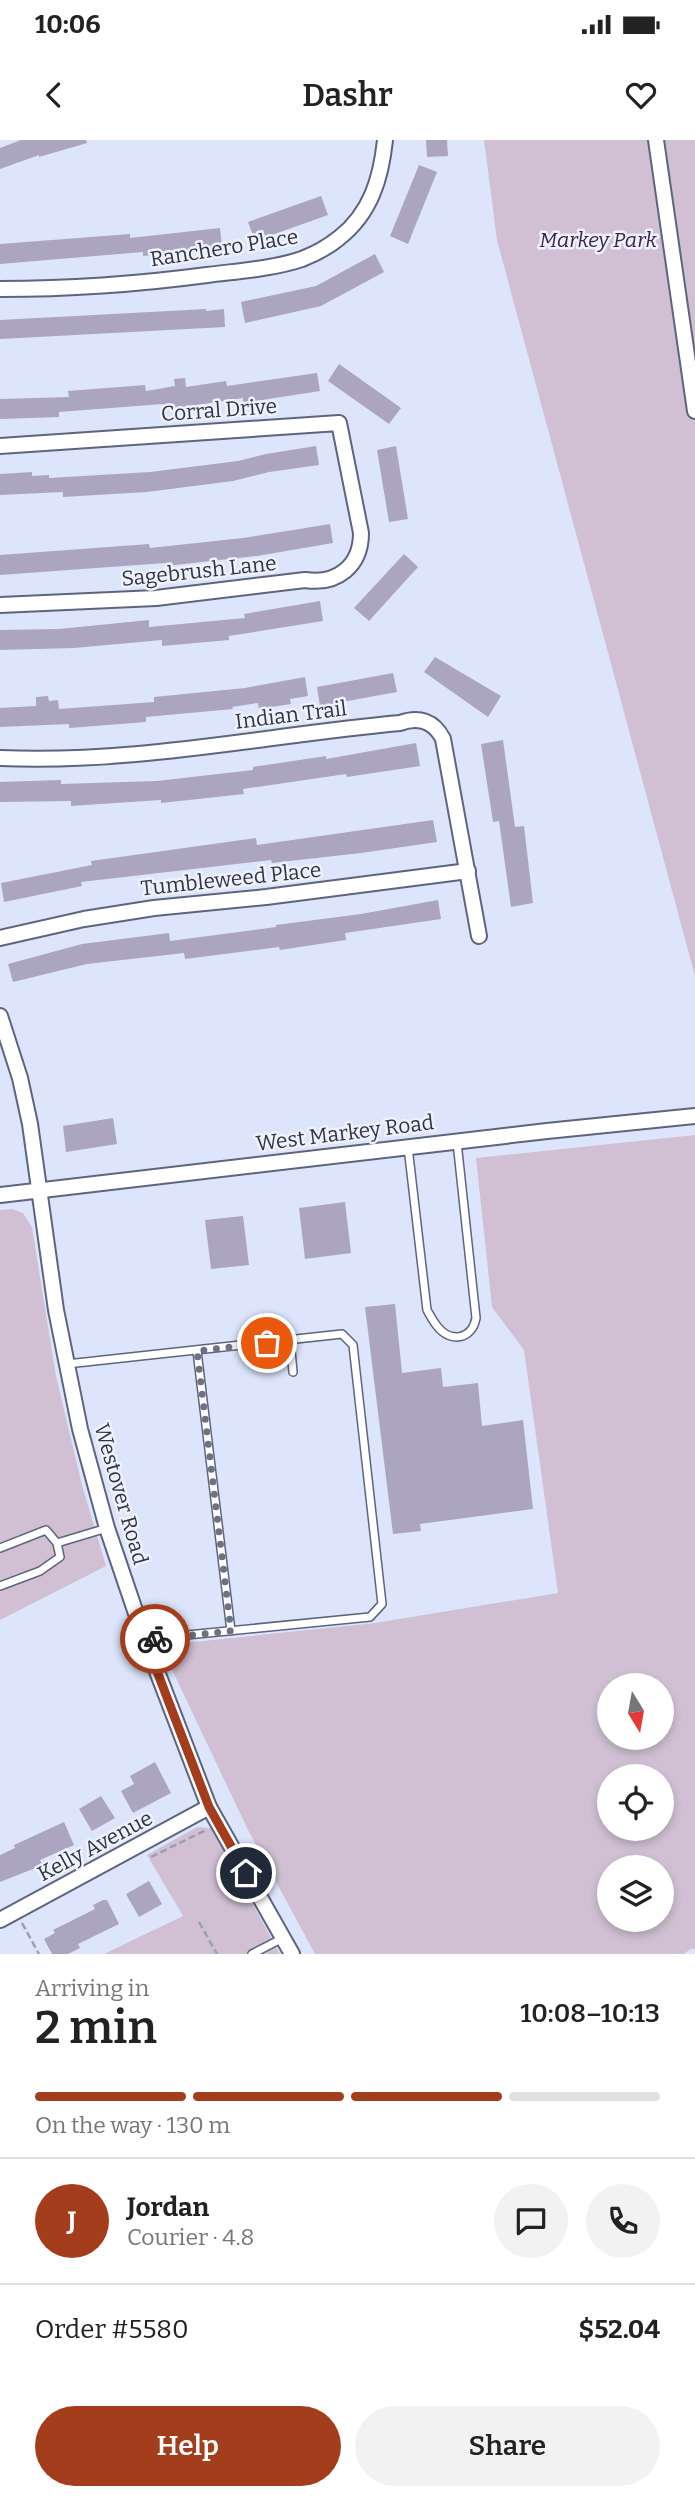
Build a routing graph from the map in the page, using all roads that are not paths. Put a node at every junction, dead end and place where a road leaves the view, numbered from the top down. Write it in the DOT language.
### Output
graph roads {
  1 [pos="385,140"];
  2 [pos="656,140"];
  3 [pos="0,289"];
  4 [pos="695,411"];
  5 [pos="0,446"];
  6 [pos="359,523"];
  7 [pos="0,605"];
  8 [pos="0,758"];
  9 [pos="468,871"];
  10 [pos="479,936"];
  11 [pos="0,938"];
  12 [pos="0,1016"];
  13 [pos="695,1116"];
  14 [pos="457,1141"];
  15 [pos="407,1147"];
  16 [pos="40,1190"];
  17 [pos="0,1195"];
  18 [pos="290,1340"];
  19 [pos="197,1351"];
  20 [pos="67,1364"];
  21 [pos="293,1372"];
  22 [pos="107,1528"];
  23 [pos="57,1544"];
  24 [pos="0,1548"];
  25 [pos="0,1586"];
  26 [pos="231,1631"];
  27 [pos="145,1640"];
  28 [pos="209,1807"];
  29 [pos="0,1920"];
  30 [pos="283,1938"];
  31 [pos="253,1954"];
  32 [pos="292,1954"];
  1 -- 3 [label="street, Ranchero Place"];
  2 -- 4 [label="street"];
  5 -- 6 [label="street, Corral Drive"];
  6 -- 7 [label="street, Sagebrush Lane"];
  8 -- 9 [label="street, Indian Trail"];
  9 -- 10 [label="street"];
  9 -- 11 [label="street, Tumbleweed Place"];
  12 -- 16 [label="street, Westover Road"];
  13 -- 14 [label="street, West Markey Road"];
  14 -- 15 [label="street, West Markey Road"];
  14 -- 15 [label="lane"];
  15 -- 16 [label="street, West Markey Road"];
  16 -- 17 [label="street, West Markey Road"];
  16 -- 20 [label="street, Westover Road"];
  18 -- 19 [label="lane"];
  18 -- 21 [label="lane"];
  18 -- 26 [label="lane"];
  19 -- 20 [label="lane"];
  19 -- 26 [label="lane"];
  20 -- 22 [label="street, Westover Road"];
  22 -- 23 [label="lane"];
  22 -- 27 [label="street, Westover Road"];
  23 -- 24 [label="lane"];
  23 -- 25 [label="lane"];
  26 -- 27 [label="lane"];
  27 -- 28 [label="street, Westover Road"];
  28 -- 29 [label="street, Kelly Avenue"];
  28 -- 30 [label="street, Westover Road"];
  30 -- 31 [label="lane"];
  30 -- 32 [label="street, Westover Road"];
}
